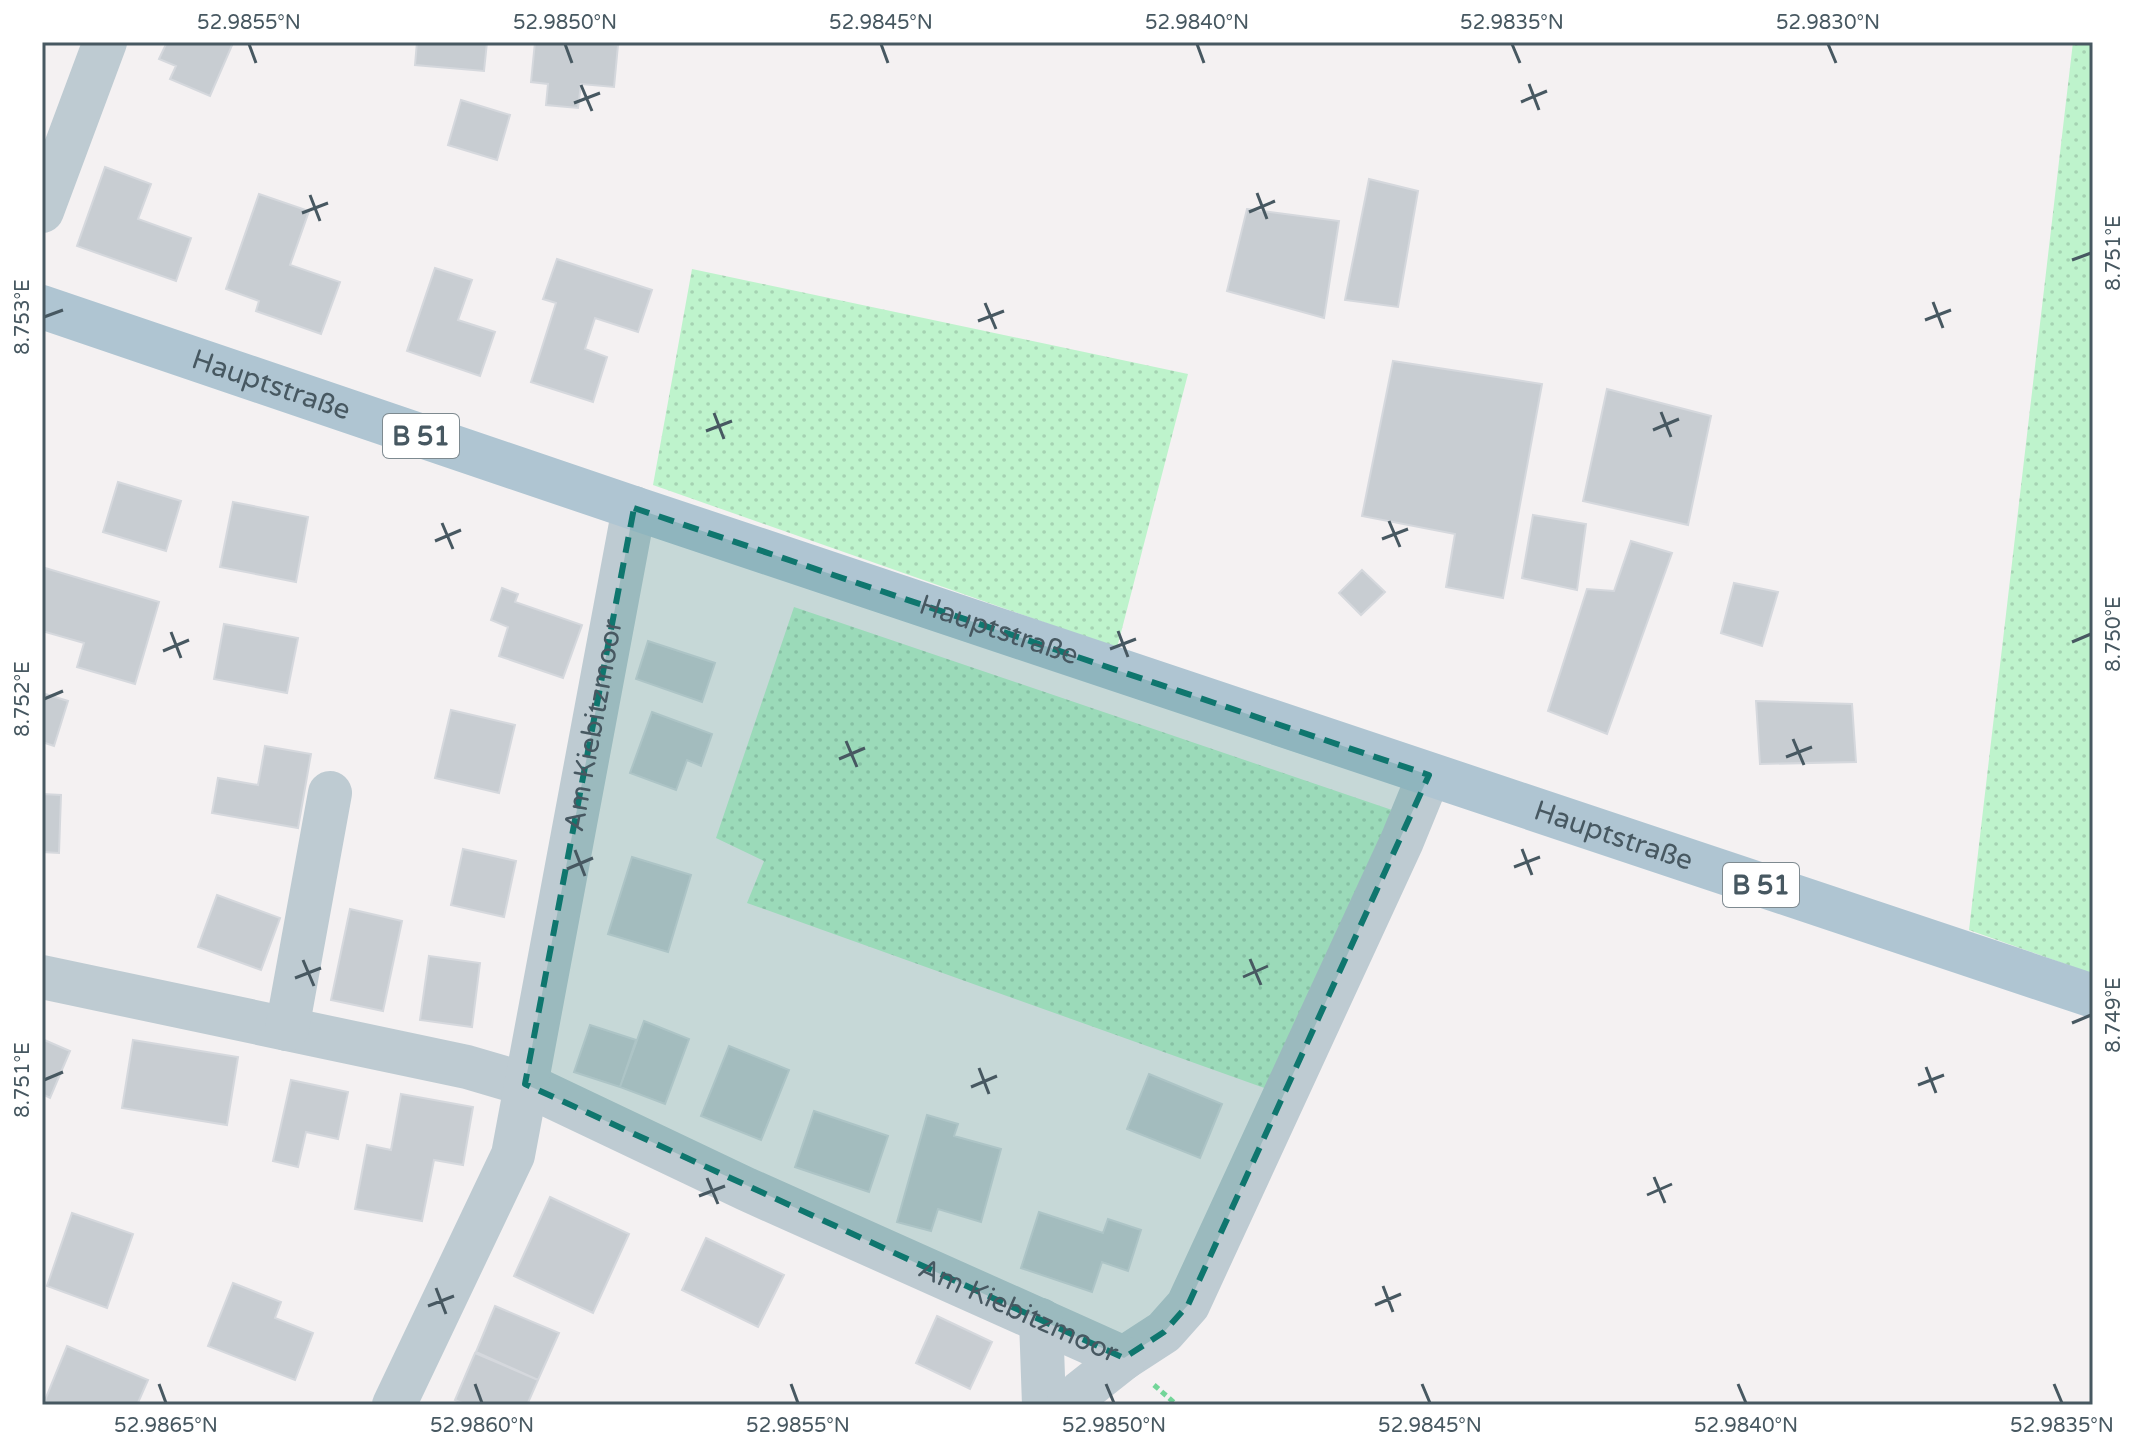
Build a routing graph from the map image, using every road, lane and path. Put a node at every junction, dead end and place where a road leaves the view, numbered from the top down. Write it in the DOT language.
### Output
graph roads {
  1 [pos="105,42"];
  2 [pos="42,211"];
  3 [pos="42,307"];
  4 [pos="634,508"];
  5 [pos="1429,775"];
  6 [pos="330,793"];
  7 [pos="42,977"];
  8 [pos="2093,996"];
  9 [pos="287,1029"];
  10 [pos="525,1084"];
  11 [pos="1041,1320"];
  12 [pos="1124,1358"];
  13 [pos="394,1405"];
  14 [pos="1044,1405"];
  15 [pos="1068,1405"];
  1 -- 2 [label="street"];
  3 -- 4 [label="main road, Hauptstraße / B 51"];
  4 -- 5 [label="main road, Hauptstraße / B 51"];
  4 -- 10 [label="street, Am Kiebitzmoor"];
  5 -- 8 [label="main road, Hauptstraße / B 51"];
  5 -- 12 [label="street, Am Kiebitzmoor"];
  6 -- 9 [label="street"];
  7 -- 9 [label="street, Am Kiebitzmoor"];
  9 -- 10 [label="street, Am Kiebitzmoor"];
  10 -- 11 [label="street, Am Kiebitzmoor"];
  10 -- 13 [label="street, Am Kiebitzmoor"];
  11 -- 12 [label="street, Am Kiebitzmoor"];
  11 -- 14 [label="street"];
  12 -- 15 [label="street"];
}
